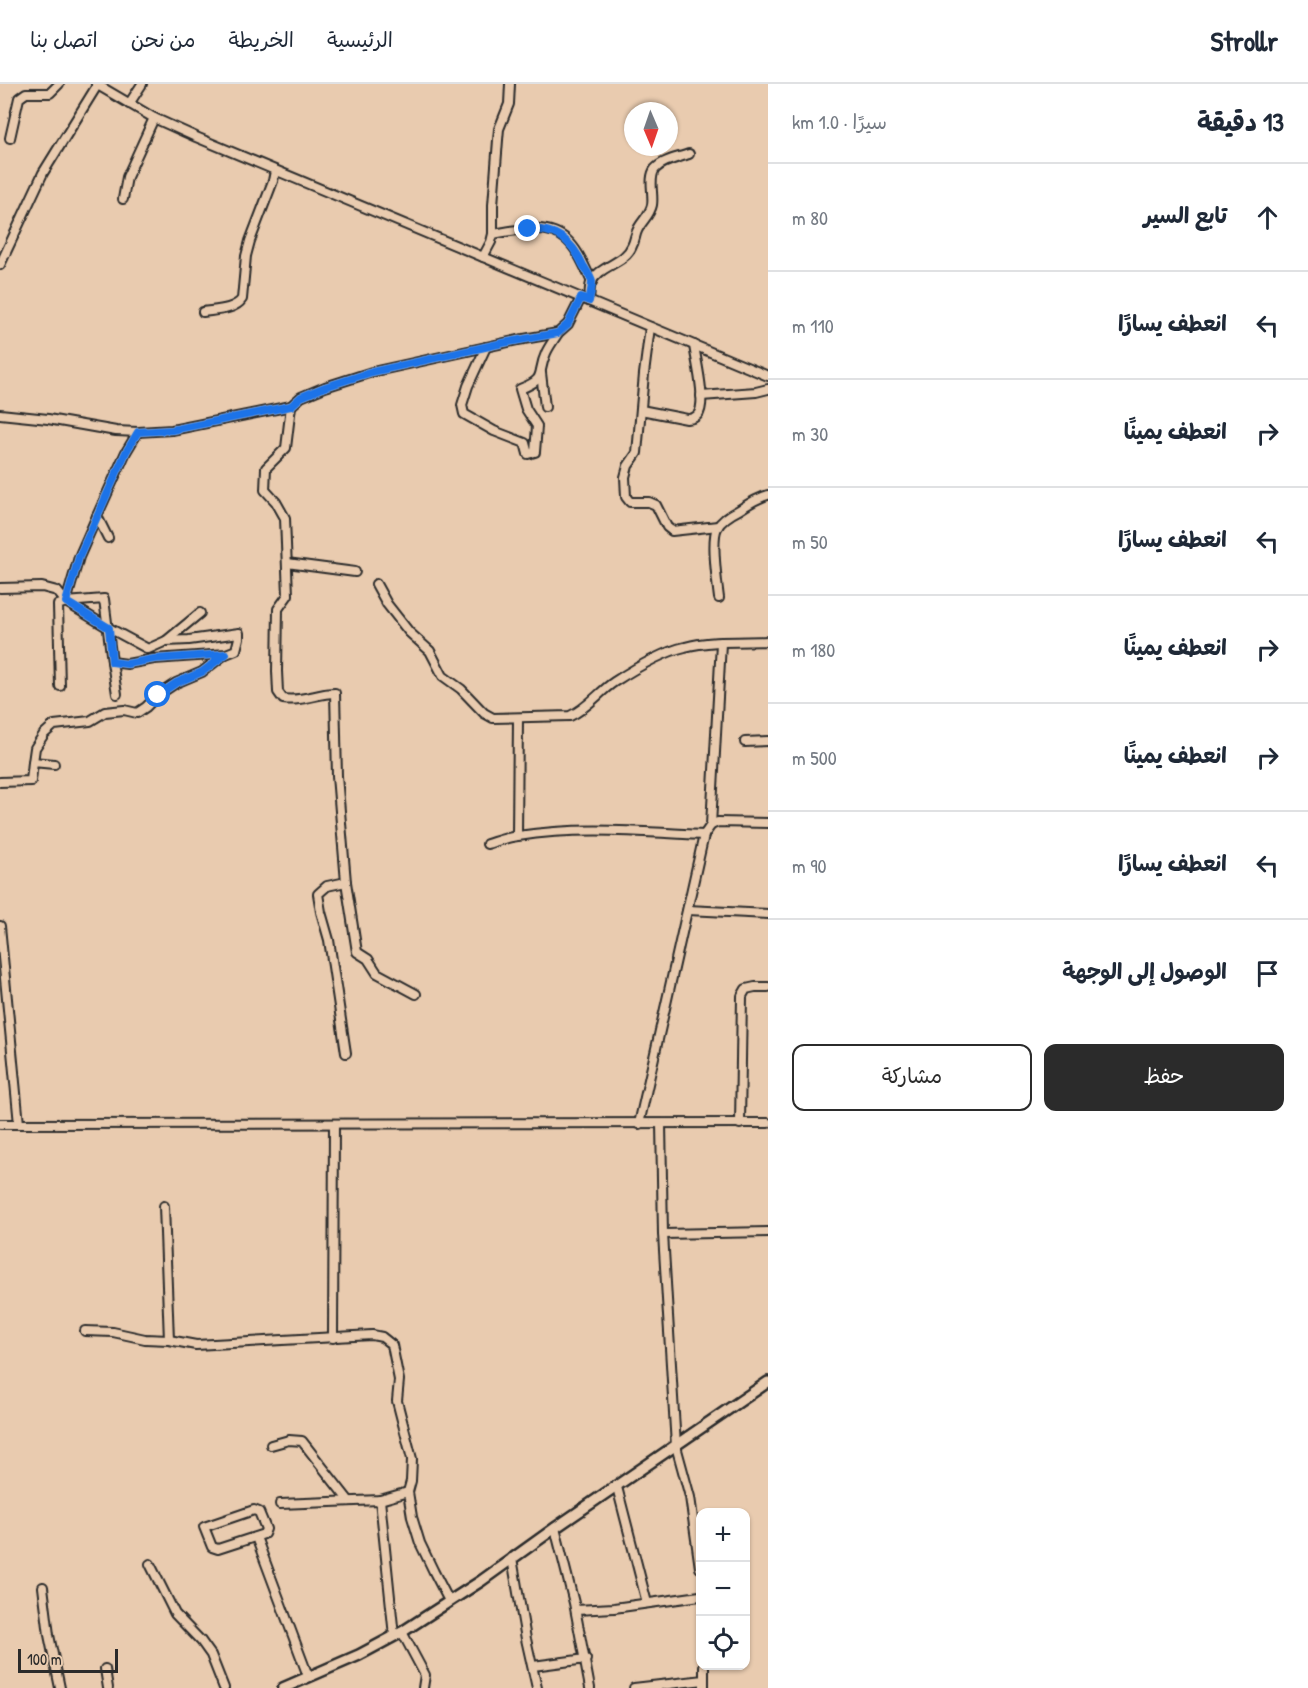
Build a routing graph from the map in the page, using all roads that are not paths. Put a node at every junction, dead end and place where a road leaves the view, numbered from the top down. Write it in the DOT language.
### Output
graph roads {
  1 [pos="59,84"];
  2 [pos="98,84"];
  3 [pos="142,84"];
  4 [pos="510,84"];
  5 [pos="129,104"];
  6 [pos="154,118"];
  7 [pos="10,138"];
  8 [pos="689,154"];
  9 [pos="276,171"];
  10 [pos="123,200"];
  11 [pos="493,234"];
  12 [pos="483,257"];
  13 [pos="0,265"];
  14 [pos="592,282"];
  15 [pos="585,299"];
  16 [pos="203,312"];
  17 [pos="650,327"];
  18 [pos="558,333"];
  19 [pos="694,345"];
  20 [pos="486,346"];
  21 [pos="541,373"];
  22 [pos="768,376"];
  23 [pos="768,389"];
  24 [pos="701,396"];
  25 [pos="291,406"];
  26 [pos="546,408"];
  27 [pos="641,410"];
  28 [pos="0,414"];
  29 [pos="138,432"];
  30 [pos="768,495"];
  31 [pos="98,516"];
  32 [pos="718,526"];
  33 [pos="108,538"];
  34 [pos="287,563"];
  35 [pos="355,572"];
  36 [pos="376,584"];
  37 [pos="0,588"];
  38 [pos="719,598"];
  39 [pos="66,602"];
  40 [pos="200,613"];
  41 [pos="109,628"];
  42 [pos="166,641"];
  43 [pos="768,641"];
  44 [pos="721,643"];
  45 [pos="226,654"];
  46 [pos="112,662"];
  47 [pos="60,686"];
  48 [pos="117,694"];
  49 [pos="518,718"];
  50 [pos="768,741"];
  51 [pos="745,742"];
  52 [pos="33,762"];
  53 [pos="54,764"];
  54 [pos="0,782"];
  55 [pos="768,823"];
  56 [pos="711,825"];
  57 [pos="704,834"];
  58 [pos="517,836"];
  59 [pos="487,844"];
  60 [pos="345,882"];
  61 [pos="688,910"];
  62 [pos="768,914"];
  63 [pos="0,926"];
  64 [pos="768,987"];
  65 [pos="416,994"];
  66 [pos="346,1053"];
  67 [pos="768,1123"];
  68 [pos="0,1124"];
  69 [pos="19,1124"];
  70 [pos="334,1124"];
  71 [pos="639,1124"];
  72 [pos="661,1124"];
  73 [pos="740,1124"];
  74 [pos="164,1206"];
  75 [pos="768,1232"];
  76 [pos="663,1234"];
  77 [pos="86,1331"];
  78 [pos="333,1338"];
  79 [pos="169,1340"];
  80 [pos="768,1383"];
  81 [pos="271,1444"];
  82 [pos="676,1446"];
  83 [pos="617,1487"];
  84 [pos="408,1492"];
  85 [pos="380,1500"];
  86 [pos="349,1501"];
  87 [pos="280,1504"];
  88 [pos="555,1528"];
  89 [pos="256,1537"];
  90 [pos="512,1558"];
  91 [pos="699,1562"];
  92 [pos="150,1564"];
  93 [pos="43,1587"];
  94 [pos="696,1597"];
  95 [pos="450,1601"];
  96 [pos="647,1603"];
  97 [pos="576,1610"];
  98 [pos="398,1634"];
  99 [pos="586,1659"];
  100 [pos="533,1666"];
  101 [pos="105,1669"];
  102 [pos="304,1682"];
  103 [pos="704,1684"];
  104 [pos="60,1688"];
  105 [pos="108,1688"];
  106 [pos="224,1688"];
  107 [pos="283,1688"];
  108 [pos="423,1688"];
  109 [pos="537,1688"];
  110 [pos="590,1688"];
  111 [pos="634,1688"];
  1 -- 7 [label="street"];
  2 -- 5 [label="street"];
  2 -- 13 [label="street"];
  3 -- 5 [label="street"];
  4 -- 11 [label="street"];
  5 -- 6 [label="street"];
  6 -- 9 [label="street"];
  6 -- 10 [label="street"];
  8 -- 14 [label="street"];
  9 -- 12 [label="street"];
  9 -- 16 [label="street"];
  11 -- 12 [label="street"];
  11 -- 14 [label="street"];
  12 -- 15 [label="street"];
  14 -- 15 [label="street"];
  15 -- 17 [label="street"];
  15 -- 18 [label="street"];
  17 -- 19 [label="street"];
  17 -- 27 [label="street"];
  18 -- 20 [label="street"];
  18 -- 21 [label="street"];
  19 -- 22 [label="street"];
  19 -- 24 [label="street"];
  20 -- 21 [label="street"];
  20 -- 25 [label="street"];
  21 -- 26 [label="street"];
  23 -- 24 [label="street"];
  24 -- 27 [label="street"];
  25 -- 29 [label="street"];
  25 -- 34 [label="street"];
  27 -- 32 [label="street"];
  28 -- 29 [label="street"];
  29 -- 31 [label="street"];
  30 -- 32 [label="street"];
  31 -- 33 [label="street"];
  31 -- 39 [label="street"];
  32 -- 38 [label="street"];
  34 -- 35 [label="street"];
  34 -- 60 [label="street"];
  36 -- 49 [label="street"];
  37 -- 39 [label="street"];
  39 -- 41 [label="street"];
  39 -- 41 [label="street"];
  39 -- 47 [label="street"];
  40 -- 42 [label="street"];
  41 -- 42 [label="street"];
  41 -- 46 [label="street"];
  42 -- 45 [label="street"];
  43 -- 44 [label="street"];
  44 -- 49 [label="street"];
  44 -- 56 [label="street"];
  45 -- 46 [label="street"];
  45 -- 52 [label="street"];
  46 -- 48 [label="street"];
  49 -- 58 [label="street"];
  50 -- 51 [label="street"];
  52 -- 53 [label="street"];
  52 -- 54 [label="street"];
  55 -- 56 [label="street"];
  56 -- 57 [label="street"];
  57 -- 58 [label="street"];
  57 -- 61 [label="street"];
  58 -- 59 [label="street"];
  60 -- 65 [label="street"];
  60 -- 66 [label="street"];
  61 -- 62 [label="street"];
  61 -- 71 [label="street"];
  63 -- 69 [label="street"];
  64 -- 73 [label="street"];
  67 -- 73 [label="street"];
  68 -- 69 [label="street"];
  69 -- 70 [label="street"];
  70 -- 71 [label="street"];
  70 -- 78 [label="street"];
  71 -- 72 [label="street"];
  72 -- 73 [label="street"];
  72 -- 76 [label="street"];
  74 -- 79 [label="street"];
  75 -- 76 [label="street"];
  76 -- 82 [label="street"];
  77 -- 79 [label="street"];
  78 -- 79 [label="street"];
  78 -- 84 [label="street"];
  80 -- 82 [label="street"];
  81 -- 86 [label="street"];
  82 -- 83 [label="street"];
  82 -- 91 [label="street"];
  83 -- 88 [label="street"];
  83 -- 96 [label="street"];
  84 -- 85 [label="street"];
  84 -- 95 [label="street"];
  85 -- 86 [label="street"];
  85 -- 98 [label="street"];
  86 -- 87 [label="street"];
  88 -- 90 [label="street"];
  88 -- 97 [label="street"];
  89 -- 89 [label="street"];
  89 -- 102 [label="street"];
  90 -- 95 [label="street"];
  90 -- 100 [label="street"];
  92 -- 106 [label="street"];
  93 -- 104 [label="street"];
  94 -- 96 [label="street"];
  95 -- 98 [label="street"];
  96 -- 97 [label="street"];
  97 -- 99 [label="street"];
  98 -- 102 [label="street"];
  98 -- 108 [label="street"];
  99 -- 100 [label="street"];
  99 -- 110 [label="street"];
  100 -- 109 [label="street"];
  101 -- 105 [label="street"];
  102 -- 107 [label="street"];
  103 -- 111 [label="street"];
}
